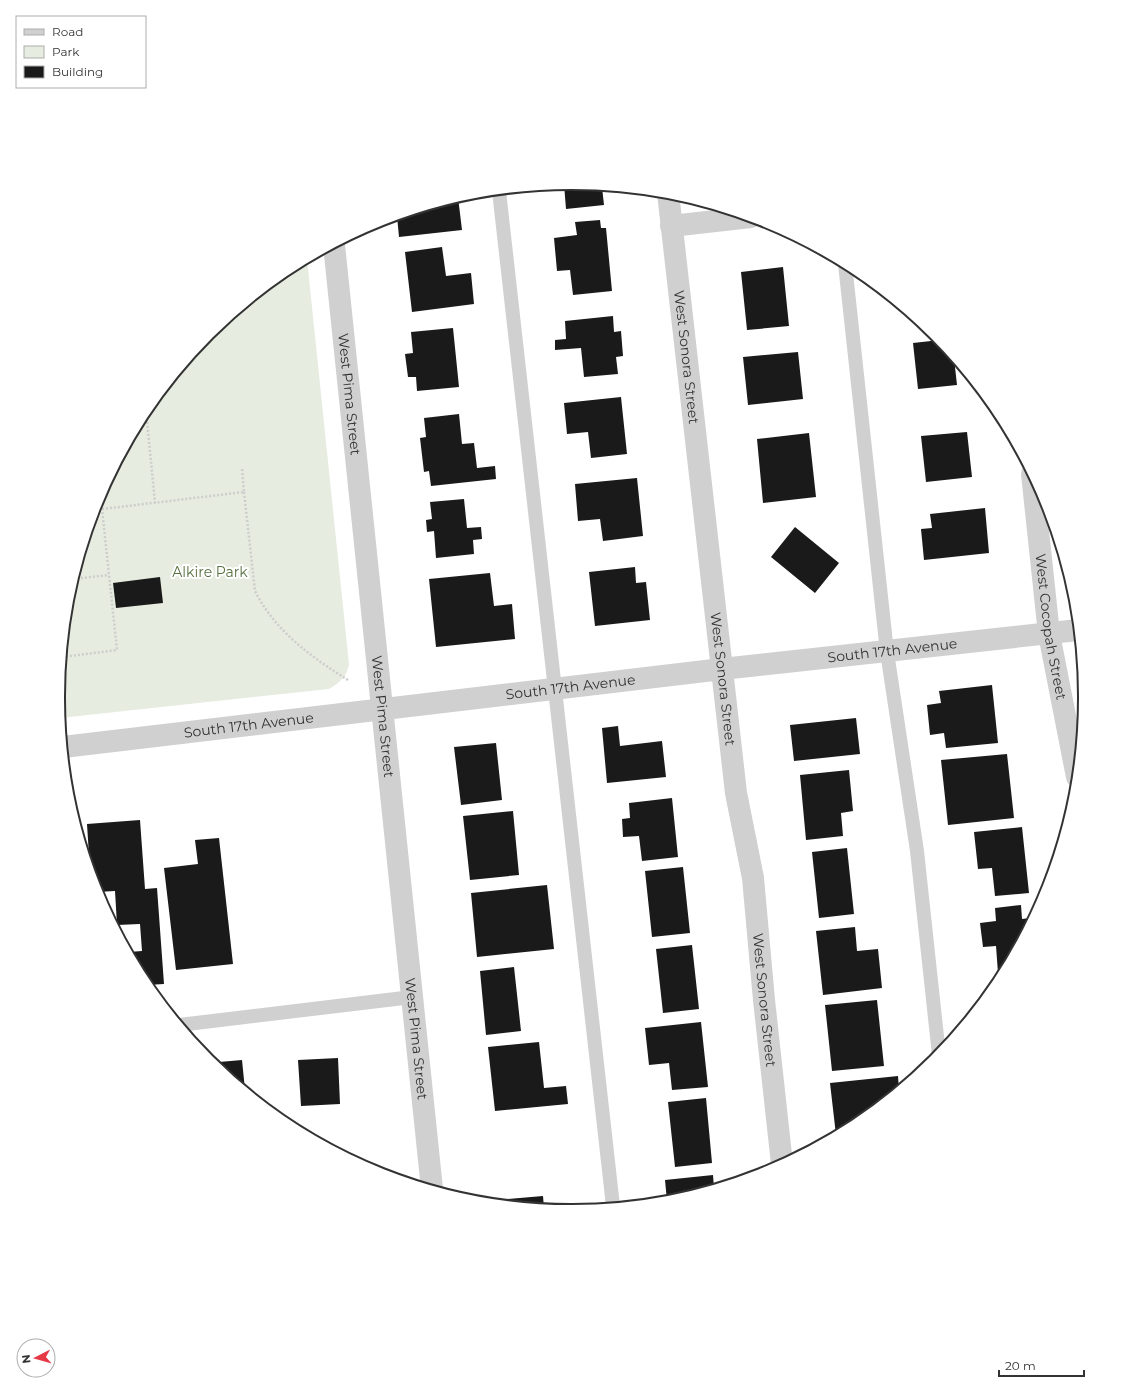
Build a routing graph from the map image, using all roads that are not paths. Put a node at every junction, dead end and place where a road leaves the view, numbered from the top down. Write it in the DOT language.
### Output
graph roads {
  1 [pos="500,196"];
  2 [pos="669,200"];
  3 [pos="740,219"];
  4 [pos="671,226"];
  5 [pos="334,249"];
  6 [pos="846,271"];
  7 [pos="1034,491"];
  8 [pos="1074,631"];
  9 [pos="1049,634"];
  10 [pos="887,652"];
  11 [pos="722,669"];
  12 [pos="556,689"];
  13 [pos="383,710"];
  14 [pos="67,746"];
  15 [pos="1074,763"];
  16 [pos="412,997"];
  17 [pos="186,1024"];
  18 [pos="937,1047"];
  19 [pos="781,1158"];
  20 [pos="431,1184"];
  21 [pos="612,1201"];
  1 -- 12 [label="lane"];
  2 -- 4 [label="street, West Sonora Street"];
  3 -- 4 [label="street"];
  4 -- 11 [label="street, West Sonora Street"];
  5 -- 13 [label="street, West Pima Street"];
  6 -- 10 [label="lane"];
  7 -- 9 [label="street, West Cocopah Street"];
  8 -- 9 [label="street, South 17th Avenue"];
  9 -- 10 [label="street, South 17th Avenue"];
  9 -- 15 [label="street, West Cocopah Street"];
  10 -- 11 [label="street, South 17th Avenue"];
  10 -- 18 [label="lane"];
  11 -- 12 [label="street, South 17th Avenue"];
  11 -- 19 [label="street, West Sonora Street"];
  12 -- 13 [label="street, South 17th Avenue"];
  12 -- 21 [label="lane"];
  13 -- 14 [label="street, South 17th Avenue"];
  13 -- 16 [label="street, West Pima Street"];
  16 -- 17 [label="lane"];
  16 -- 20 [label="street, West Pima Street"];
}
